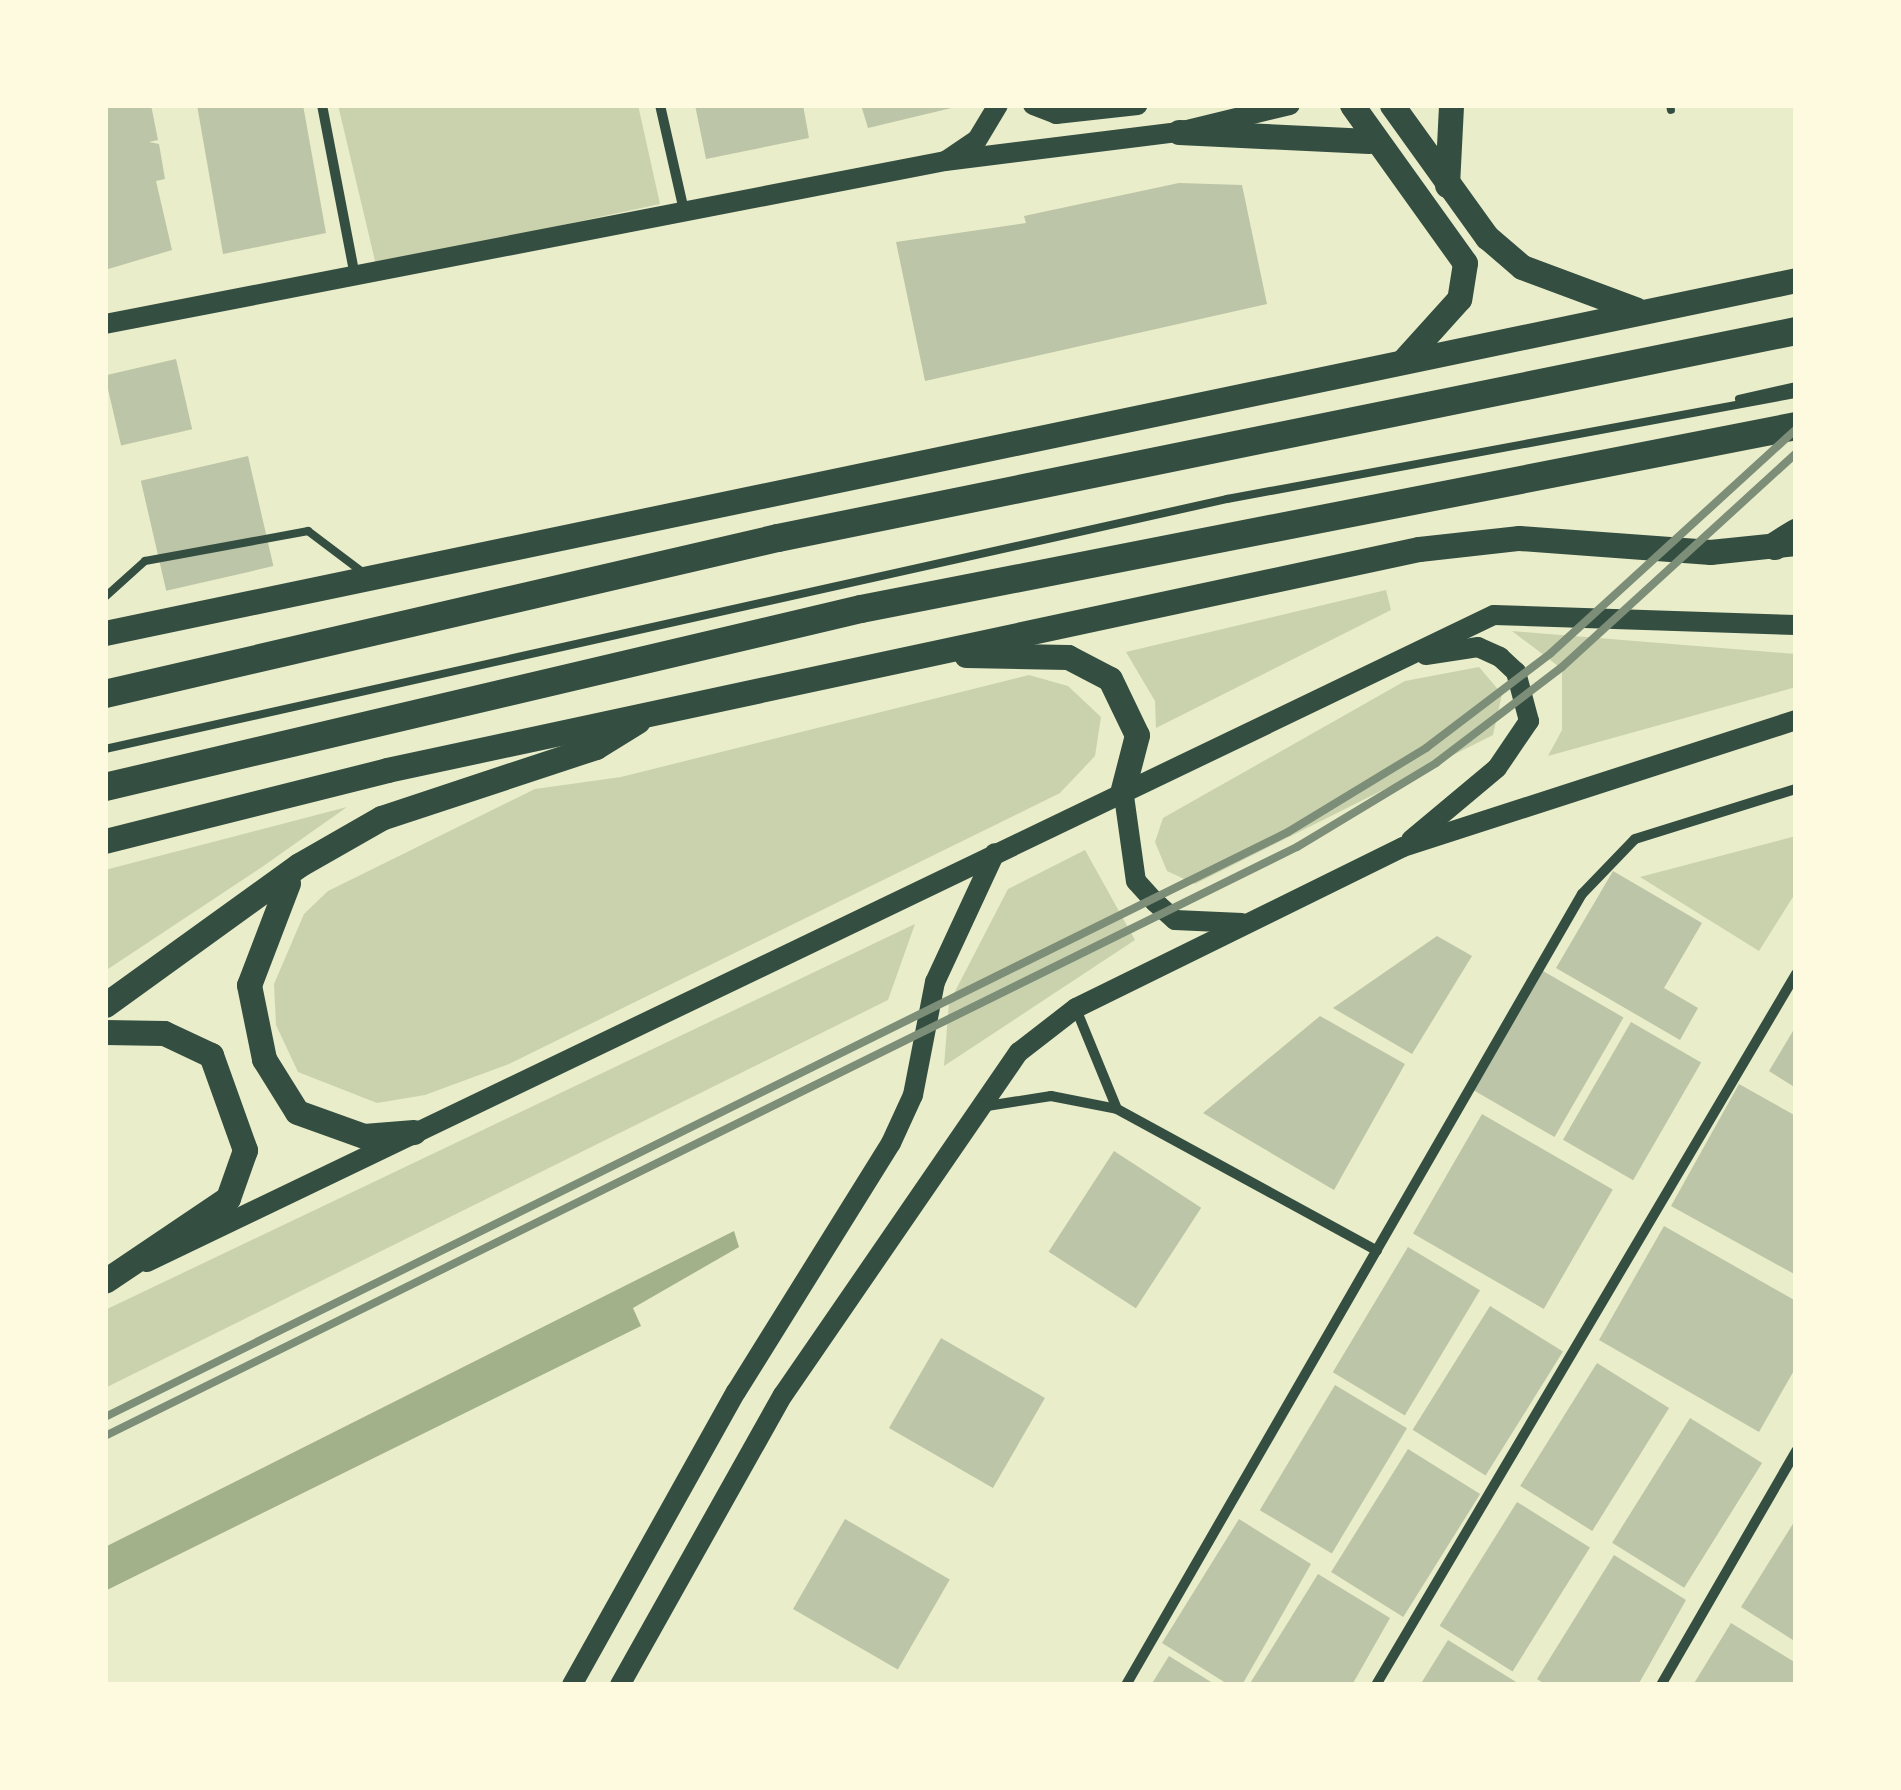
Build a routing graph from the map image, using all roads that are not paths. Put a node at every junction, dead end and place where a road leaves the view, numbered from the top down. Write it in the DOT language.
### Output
graph roads {
  1 [pos="322,105"];
  2 [pos="660,105"];
  3 [pos="998,105"];
  4 [pos="1033,105"];
  5 [pos="1138,105"];
  6 [pos="1290,105"];
  7 [pos="1352,105"];
  8 [pos="1392,105"];
  9 [pos="1451,105"];
  10 [pos="1179,132"];
  11 [pos="1369,141"];
  12 [pos="945,161"];
  13 [pos="1446,185"];
  14 [pos="686,216"];
  15 [pos="356,280"];
  16 [pos="1796,280"];
  17 [pos="1640,310"];
  18 [pos="105,324"];
  19 [pos="1796,331"];
  20 [pos="1404,359"];
  21 [pos="1796,386"];
  22 [pos="1796,394"];
  23 [pos="1662,417"];
  24 [pos="1796,426"];
  25 [pos="1789,541"];
  26 [pos="368,577"];
  27 [pos="105,597"];
  28 [pos="1796,626"];
  29 [pos="105,633"];
  30 [pos="916,655"];
  31 [pos="1371,672"];
  32 [pos="105,694"];
  33 [pos="651,713"];
  34 [pos="1796,720"];
  35 [pos="105,749"];
  36 [pos="105,787"];
  37 [pos="1123,789"];
  38 [pos="1796,790"];
  39 [pos="105,842"];
  40 [pos="1403,847"];
  41 [pos="995,853"];
  42 [pos="299,865"];
  43 [pos="1250,922"];
  44 [pos="1796,974"];
  45 [pos="105,1005"];
  46 [pos="1076,1008"];
  47 [pos="105,1032"];
  48 [pos="972,1109"];
  49 [pos="1117,1109"];
  50 [pos="414,1132"];
  51 [pos="1377,1251"];
  52 [pos="105,1282"];
  53 [pos="1796,1451"];
  54 [pos="572,1685"];
  55 [pos="620,1685"];
  56 [pos="1126,1685"];
  57 [pos="1376,1685"];
  58 [pos="1661,1685"];
  1 -- 15 [label="street"];
  2 -- 14 [label="street"];
  3 -- 12 [label="main road"];
  4 -- 5 [label="main road"];
  6 -- 10 [label="main road"];
  7 -- 11 [label="main road"];
  8 -- 13 [label="main road"];
  9 -- 13 [label="main road"];
  10 -- 11 [label="main road"];
  10 -- 12 [label="main road"];
  11 -- 20 [label="main road"];
  12 -- 14 [label="main road"];
  13 -- 17 [label="main road"];
  14 -- 15 [label="main road"];
  15 -- 18 [label="main road"];
  16 -- 17 [label="main road"];
  17 -- 20 [label="main road"];
  19 -- 32 [label="highway"];
  20 -- 26 [label="main road"];
  21 -- 23 [label="lane"];
  22 -- 23 [label="lane"];
  23 -- 35 [label="lane"];
  24 -- 36 [label="highway"];
  25 -- 30 [label="main road"];
  26 -- 27 [label="lane"];
  26 -- 29 [label="main road"];
  28 -- 31 [label="main road"];
  30 -- 33 [label="main road"];
  30 -- 37 [label="main road"];
  31 -- 37 [label="main road"];
  31 -- 40 [label="main road"];
  33 -- 39 [label="main road"];
  33 -- 42 [label="main road"];
  34 -- 40 [label="main road"];
  37 -- 41 [label="main road"];
  37 -- 43 [label="main road"];
  38 -- 51 [label="street"];
  40 -- 43 [label="main road"];
  41 -- 50 [label="main road"];
  41 -- 54 [label="main road"];
  42 -- 45 [label="main road"];
  42 -- 50 [label="main road"];
  43 -- 46 [label="main road"];
  44 -- 57 [label="street"];
  46 -- 48 [label="main road"];
  46 -- 49 [label="street"];
  47 -- 52 [label="main road"];
  48 -- 49 [label="street"];
  48 -- 55 [label="main road"];
  49 -- 51 [label="street"];
  50 -- 52 [label="main road"];
  51 -- 56 [label="street"];
  53 -- 58 [label="street"];
}
